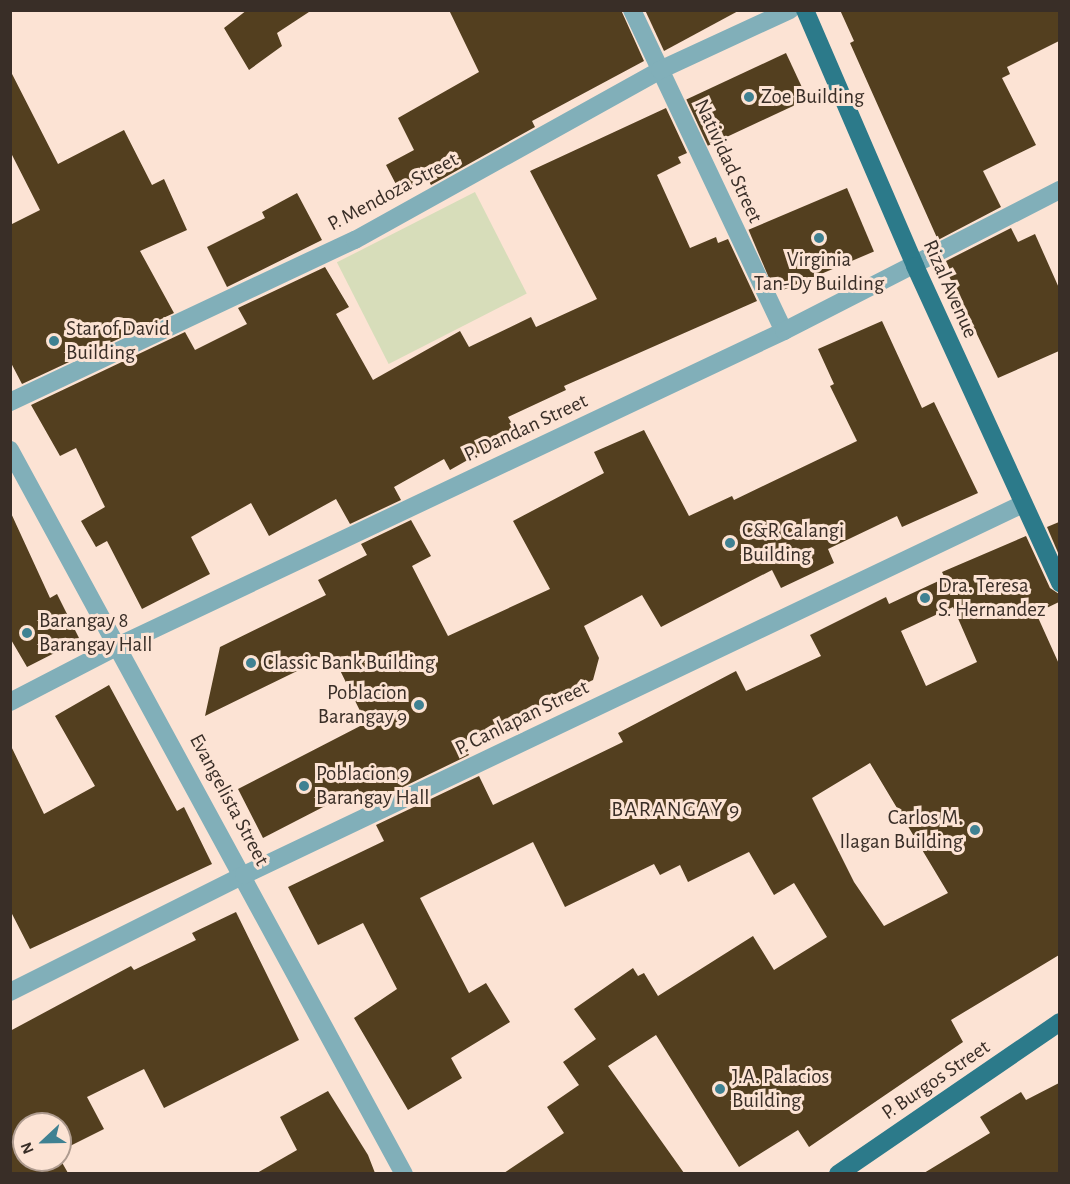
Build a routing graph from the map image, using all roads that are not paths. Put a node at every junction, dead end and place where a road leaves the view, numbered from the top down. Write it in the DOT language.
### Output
graph roads {
  1 [pos="632,10"];
  2 [pos="790,10"];
  3 [pos="805,10"];
  4 [pos="660,70"];
  5 [pos="1059,190"];
  6 [pos="915,266"];
  7 [pos="784,331"];
  8 [pos="10,402"];
  9 [pos="10,450"];
  10 [pos="1023,504"];
  11 [pos="1059,583"];
  12 [pos="120,645"];
  13 [pos="10,702"];
  14 [pos="244,875"];
  15 [pos="10,992"];
  16 [pos="1059,1022"];
  17 [pos="404,1173"];
  18 [pos="838,1173"];
  1 -- 4 [label="street, Natividad Street"];
  2 -- 4 [label="street, P. Mendoza Street"];
  3 -- 6 [label="main road, Rizal Avenue"];
  4 -- 7 [label="street, Natividad Street"];
  4 -- 8 [label="street, P. Mendoza Street"];
  5 -- 6 [label="street, P. Dandan Street"];
  6 -- 7 [label="street, P. Dandan Street"];
  6 -- 10 [label="main road, Rizal Avenue"];
  7 -- 12 [label="street, P. Dandan Street"];
  9 -- 12 [label="street, Evangelista Street"];
  10 -- 11 [label="main road, Rizal Avenue"];
  10 -- 14 [label="street, P. Canlapan Street"];
  12 -- 13 [label="street, P. Dandan Street"];
  12 -- 14 [label="street, Evangelista Street"];
  14 -- 15 [label="street, P. Canlapan Street"];
  14 -- 17 [label="street, Evangelista Street"];
  16 -- 18 [label="main road, P. Burgos Street"];
}
